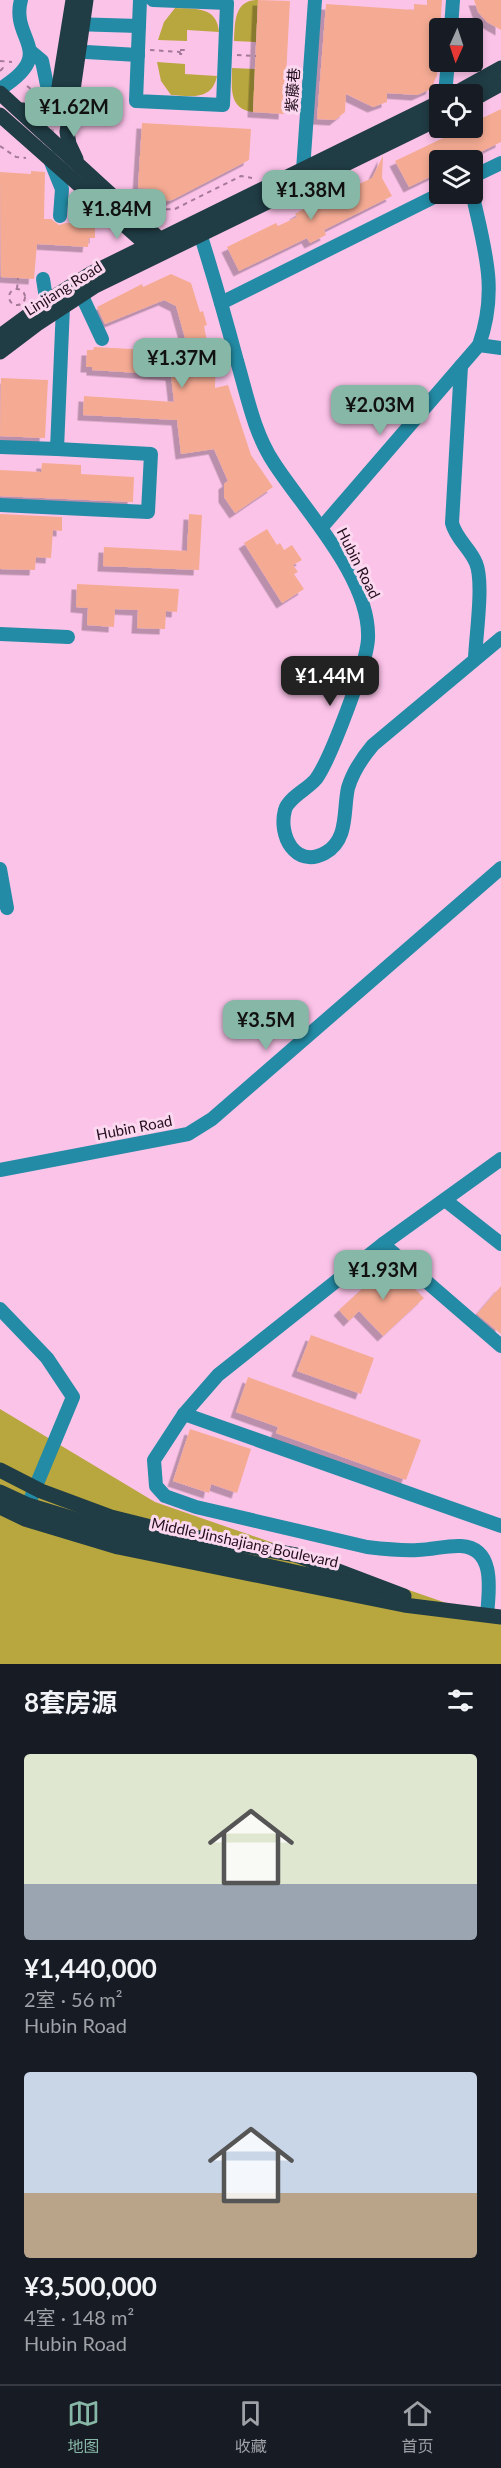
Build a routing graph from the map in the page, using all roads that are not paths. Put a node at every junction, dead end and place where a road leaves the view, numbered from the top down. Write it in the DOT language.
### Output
graph roads {
  1 [pos="21,0"];
  2 [pos="73,0"];
  3 [pos="86,0"];
  4 [pos="140,0"];
  5 [pos="153,0"];
  6 [pos="315,0"];
  7 [pos="453,0"];
  8 [pos="452,18"];
  9 [pos="76,24"];
  10 [pos="139,26"];
  11 [pos="30,51"];
  12 [pos="71,51"];
  13 [pos="138,52"];
  14 [pos="501,68"];
  15 [pos="472,84"];
  16 [pos="501,84"];
  17 [pos="59,91"];
  18 [pos="483,94"];
  19 [pos="6,96"];
  20 [pos="429,108"];
  21 [pos="0,115"];
  22 [pos="429,123"];
  23 [pos="40,141"];
  24 [pos="501,164"];
  25 [pos="81,167"];
  26 [pos="483,172"];
  27 [pos="306,176"];
  28 [pos="429,199"];
  29 [pos="475,204"];
  30 [pos="60,216"];
  31 [pos="199,228"];
  32 [pos="159,247"];
  33 [pos="43,279"];
  34 [pos="81,294"];
  35 [pos="221,303"];
  36 [pos="56,306"];
  37 [pos="0,336"];
  38 [pos="102,339"];
  39 [pos="479,345"];
  40 [pos="501,348"];
  41 [pos="0,352"];
  42 [pos="461,366"];
  43 [pos="0,447"];
  44 [pos="57,449"];
  45 [pos="0,505"];
  46 [pos="322,526"];
  47 [pos="0,634"];
  48 [pos="68,637"];
  49 [pos="501,638"];
  50 [pos="475,657"];
  51 [pos="501,868"];
  52 [pos="0,869"];
  53 [pos="7,908"];
  54 [pos="501,1159"];
  55 [pos="0,1170"];
  56 [pos="445,1200"];
  57 [pos="383,1244"];
  58 [pos="501,1244"];
  59 [pos="0,1309"];
  60 [pos="501,1346"];
  61 [pos="184,1414"];
  62 [pos="0,1470"];
  63 [pos="0,1492"];
  64 [pos="28,1505"];
  65 [pos="0,1507"];
  66 [pos="501,1526"];
  67 [pos="404,1596"];
  68 [pos="494,1616"];
  1 -- 11 [label="street"];
  2 -- 9 [label="main road"];
  3 -- 9 [label="main road"];
  4 -- 10 [label="street"];
  5 -- 13 [label="street"];
  6 -- 27 [label="street, 紫藤巷"];
  7 -- 8 [label="street"];
  9 -- 10 [label="street"];
  9 -- 12 [label="main road"];
  10 -- 13 [label="street"];
  11 -- 17 [label="street"];
  11 -- 19 [label="street"];
  12 -- 13 [label="street"];
  12 -- 17 [label="main road"];
  14 -- 15 [label="main road"];
  16 -- 18 [label="main road"];
  17 -- 19 [label="main road"];
  17 -- 23 [label="main road"];
  17 -- 25 [label="main road"];
  19 -- 23 [label="main road"];
  20 -- 27 [label="main road, Linjiang Road"];
  21 -- 23 [label="main road"];
  22 -- 27 [label="main road, Linjiang Road"];
  23 -- 25 [label="main road"];
  23 -- 30 [label="street"];
  23 -- 32 [label="main road"];
  24 -- 26 [label="street"];
  25 -- 32 [label="main road"];
  27 -- 31 [label="main road, Linjiang Road"];
  28 -- 35 [label="street"];
  29 -- 39 [label="street"];
  31 -- 32 [label="main road, Linjiang Road"];
  31 -- 35 [label="street, Hubin Road"];
  32 -- 34 [label="main road, Linjiang Road"];
  32 -- 36 [label="main road, Linjiang Road"];
  33 -- 36 [label="street"];
  34 -- 36 [label="main road, Linjiang Road"];
  34 -- 38 [label="street"];
  35 -- 46 [label="street, Hubin Road"];
  36 -- 37 [label="main road, Linjiang Road"];
  36 -- 41 [label="main road, Linjiang Road"];
  36 -- 44 [label="street"];
  39 -- 40 [label="street"];
  39 -- 42 [label="street"];
  42 -- 46 [label="street"];
  42 -- 50 [label="street"];
  43 -- 44 [label="street"];
  44 -- 45 [label="street"];
  46 -- 50 [label="street, Hubin Road"];
  47 -- 48 [label="street"];
  49 -- 50 [label="street, Hubin Road"];
  51 -- 55 [label="street, Hubin Road"];
  52 -- 53 [label="street"];
  54 -- 56 [label="street"];
  56 -- 57 [label="street"];
  56 -- 58 [label="street"];
  57 -- 60 [label="street"];
  57 -- 61 [label="street"];
  59 -- 64 [label="street"];
  61 -- 66 [label="street"];
  61 -- 68 [label="street"];
  62 -- 67 [label="main road"];
  63 -- 64 [label="main road, Middle Jinshajiang Boulevard"];
  64 -- 67 [label="main road, Middle Jinshajiang Boulevard"];
  65 -- 68 [label="main road, Middle Jinshajiang Boulevard"];
  67 -- 68 [label="main road, Middle Jinshajiang Boulevard"];
}
